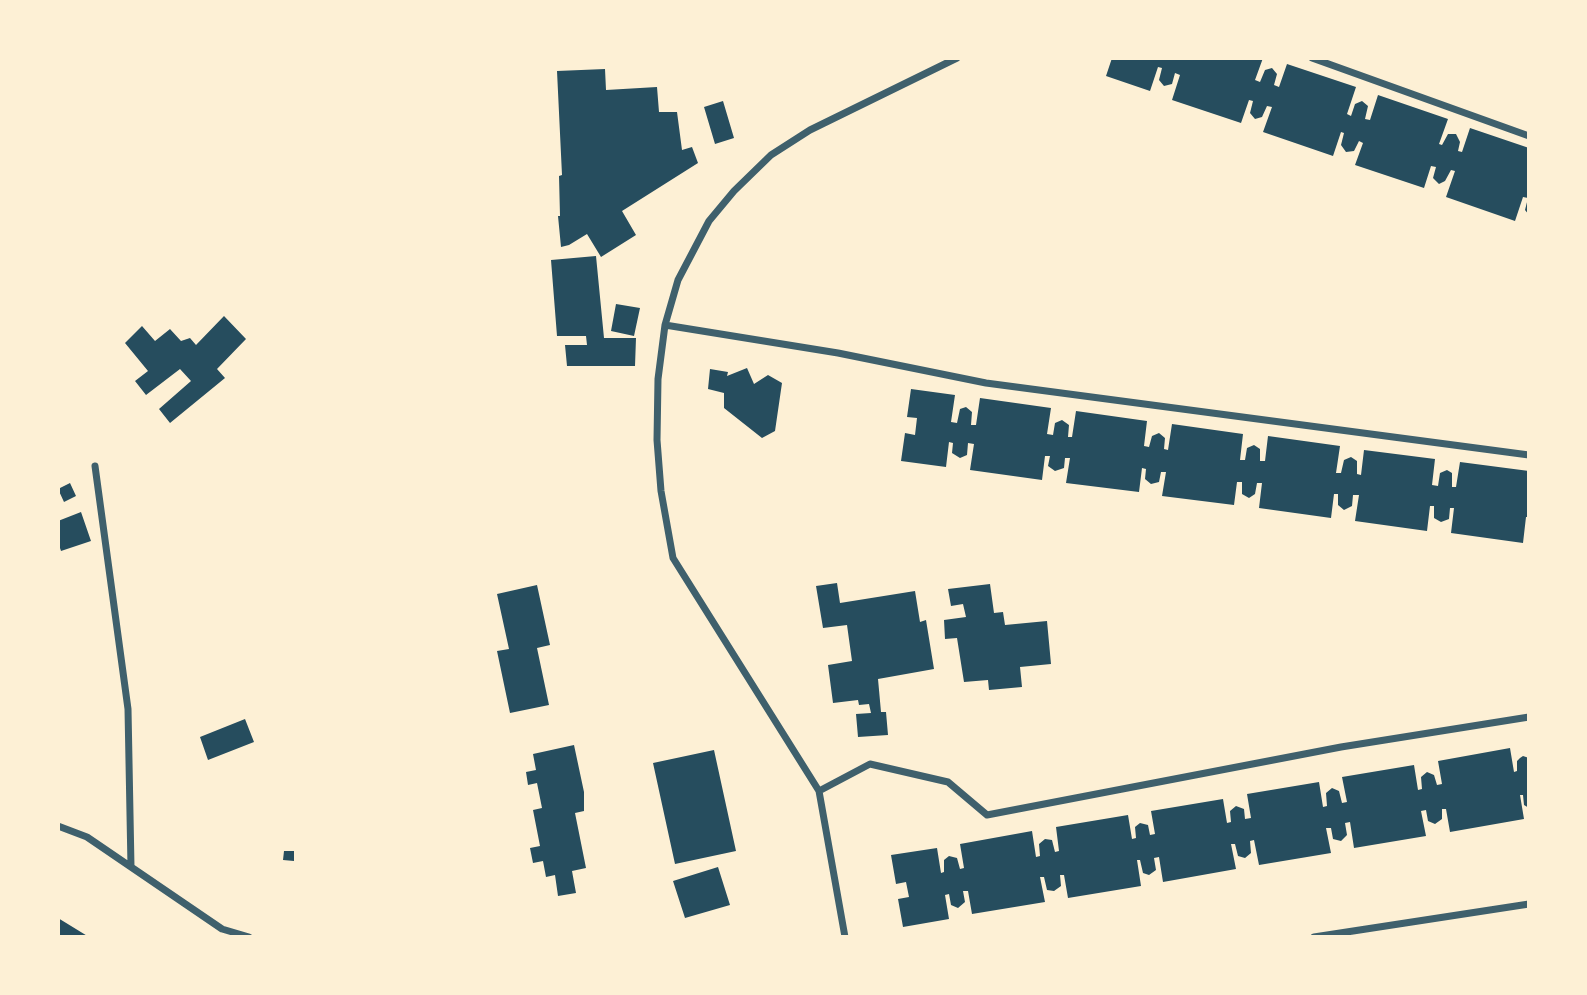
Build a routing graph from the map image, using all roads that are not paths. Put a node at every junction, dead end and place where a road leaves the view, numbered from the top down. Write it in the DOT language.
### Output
graph roads {
  1 [pos="957,58"];
  2 [pos="1312,58"];
  3 [pos="1529,136"];
  4 [pos="665,325"];
  5 [pos="1529,456"];
  6 [pos="95,466"];
  7 [pos="1529,717"];
  8 [pos="819,791"];
  9 [pos="58,826"];
  10 [pos="131,867"];
  11 [pos="1529,904"];
  12 [pos="249,937"];
  13 [pos="845,937"];
  14 [pos="1314,937"];
  1 -- 4 [label="street"];
  2 -- 3 [label="street"];
  4 -- 5 [label="street"];
  4 -- 8 [label="street"];
  6 -- 10 [label="street"];
  7 -- 8 [label="street"];
  8 -- 13 [label="street"];
  9 -- 10 [label="street"];
  10 -- 12 [label="street"];
  11 -- 14 [label="street"];
}
